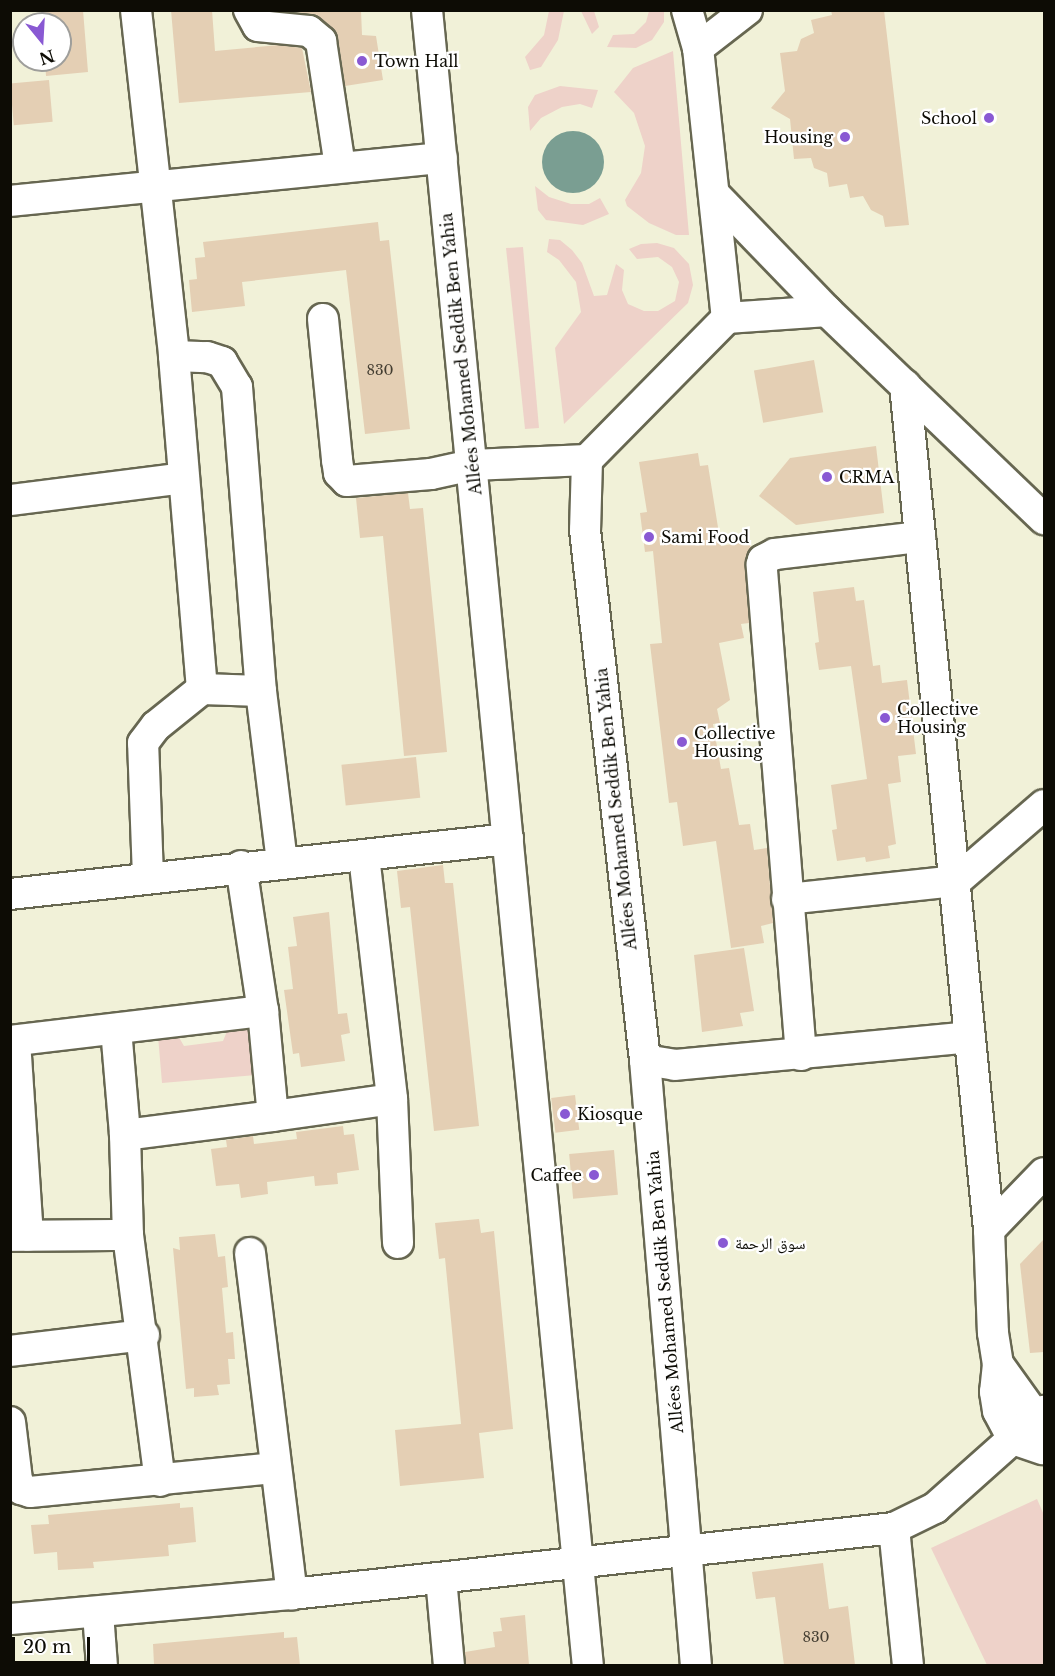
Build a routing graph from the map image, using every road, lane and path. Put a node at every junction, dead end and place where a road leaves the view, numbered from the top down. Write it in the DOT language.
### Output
graph roads {
  1 [pos="136,10"];
  2 [pos="249,10"];
  3 [pos="427,10"];
  4 [pos="687,10"];
  5 [pos="747,10"];
  6 [pos="698,48"];
  7 [pos="442,158"];
  8 [pos="340,167"];
  9 [pos="154,187"];
  10 [pos="716,196"];
  11 [pos="10,201"];
  12 [pos="827,310"];
  13 [pos="727,318"];
  14 [pos="323,319"];
  15 [pos="174,356"];
  16 [pos="905,386"];
  17 [pos="587,460"];
  18 [pos="472,465"];
  19 [pos="183,478"];
  20 [pos="10,500"];
  21 [pos="1044,519"];
  22 [pos="920,537"];
  23 [pos="202,689"];
  24 [pos="261,691"];
  25 [pos="1043,809"];
  26 [pos="508,839"];
  27 [pos="364,856"];
  28 [pos="282,862"];
  29 [pos="241,866"];
  30 [pos="148,877"];
  31 [pos="956,881"];
  32 [pos="10,894"];
  33 [pos="787,899"];
  34 [pos="263,1011"];
  35 [pos="116,1029"];
  36 [pos="970,1037"];
  37 [pos="13,1041"];
  38 [pos="801,1055"];
  39 [pos="645,1060"];
  40 [pos="392,1099"];
  41 [pos="273,1116"];
  42 [pos="125,1135"];
  43 [pos="1044,1173"];
  44 [pos="989,1230"];
  45 [pos="129,1234"];
  46 [pos="19,1236"];
  47 [pos="398,1243"];
  48 [pos="250,1253"];
  49 [pos="144,1335"];
  50 [pos="10,1352"];
  51 [pos="998,1364"];
  52 [pos="1040,1414"];
  53 [pos="10,1422"];
  54 [pos="1013,1439"];
  55 [pos="1043,1451"];
  56 [pos="276,1468"];
  57 [pos="160,1481"];
  58 [pos="894,1528"];
  59 [pos="688,1551"];
  60 [pos="579,1562"];
  61 [pos="441,1578"];
  62 [pos="292,1594"];
  63 [pos="98,1613"];
  64 [pos="10,1619"];
  65 [pos="102,1665"];
  66 [pos="449,1665"];
  67 [pos="588,1665"];
  68 [pos="696,1665"];
  69 [pos="908,1665"];
  1 -- 9 [label="street"];
  2 -- 8 [label="street"];
  3 -- 7 [label="street, Allées Mohamed Seddik Ben Yahia"];
  4 -- 6 [label="street"];
  5 -- 6 [label="street"];
  6 -- 10 [label="street"];
  7 -- 8 [label="street"];
  7 -- 18 [label="street, Allées Mohamed Seddik Ben Yahia"];
  8 -- 9 [label="street"];
  9 -- 11 [label="street"];
  9 -- 15 [label="street"];
  10 -- 12 [label="street"];
  10 -- 13 [label="street"];
  12 -- 13 [label="street"];
  12 -- 16 [label="street"];
  13 -- 17 [label="street"];
  14 -- 18 [label="street"];
  15 -- 19 [label="street"];
  15 -- 24 [label="street"];
  16 -- 21 [label="street"];
  16 -- 22 [label="street"];
  17 -- 18 [label="street"];
  17 -- 39 [label="street, Allées Mohamed Seddik Ben Yahia"];
  18 -- 26 [label="street, Allées Mohamed Seddik Ben Yahia"];
  19 -- 20 [label="street"];
  19 -- 23 [label="street"];
  22 -- 31 [label="street"];
  22 -- 33 [label="street"];
  23 -- 24 [label="street"];
  23 -- 30 [label="street"];
  24 -- 28 [label="street"];
  25 -- 31 [label="street"];
  26 -- 27 [label="street"];
  26 -- 60 [label="street, Allées Mohamed Seddik Ben Yahia"];
  27 -- 28 [label="street"];
  27 -- 40 [label="street"];
  28 -- 29 [label="street"];
  29 -- 30 [label="street"];
  29 -- 34 [label="street"];
  30 -- 32 [label="street"];
  31 -- 33 [label="street"];
  31 -- 36 [label="street"];
  33 -- 38 [label="street"];
  34 -- 35 [label="street"];
  34 -- 41 [label="street"];
  35 -- 37 [label="street"];
  35 -- 42 [label="street"];
  36 -- 38 [label="street"];
  36 -- 44 [label="street"];
  37 -- 46 [label="street"];
  38 -- 39 [label="street"];
  39 -- 59 [label="street, Allées Mohamed Seddik Ben Yahia"];
  40 -- 41 [label="street"];
  40 -- 47 [label="street"];
  41 -- 42 [label="street"];
  42 -- 45 [label="street"];
  43 -- 44 [label="street"];
  44 -- 51 [label="street"];
  45 -- 46 [label="street"];
  45 -- 49 [label="street"];
  48 -- 56 [label="street"];
  49 -- 50 [label="street"];
  49 -- 57 [label="street"];
  51 -- 52 [label="street"];
  51 -- 54 [label="street"];
  52 -- 54 [label="street"];
  52 -- 55 [label="street"];
  53 -- 57 [label="street"];
  54 -- 55 [label="street"];
  54 -- 58 [label="street"];
  56 -- 57 [label="street"];
  56 -- 62 [label="street"];
  58 -- 59 [label="street"];
  58 -- 69 [label="street"];
  59 -- 60 [label="street"];
  59 -- 68 [label="street, Allées Mohamed Seddik Ben Yahia"];
  60 -- 61 [label="street"];
  60 -- 67 [label="street, Allées Mohamed Seddik Ben Yahia"];
  61 -- 62 [label="street"];
  61 -- 66 [label="street"];
  62 -- 63 [label="street"];
  63 -- 64 [label="street"];
  63 -- 65 [label="street"];
}
